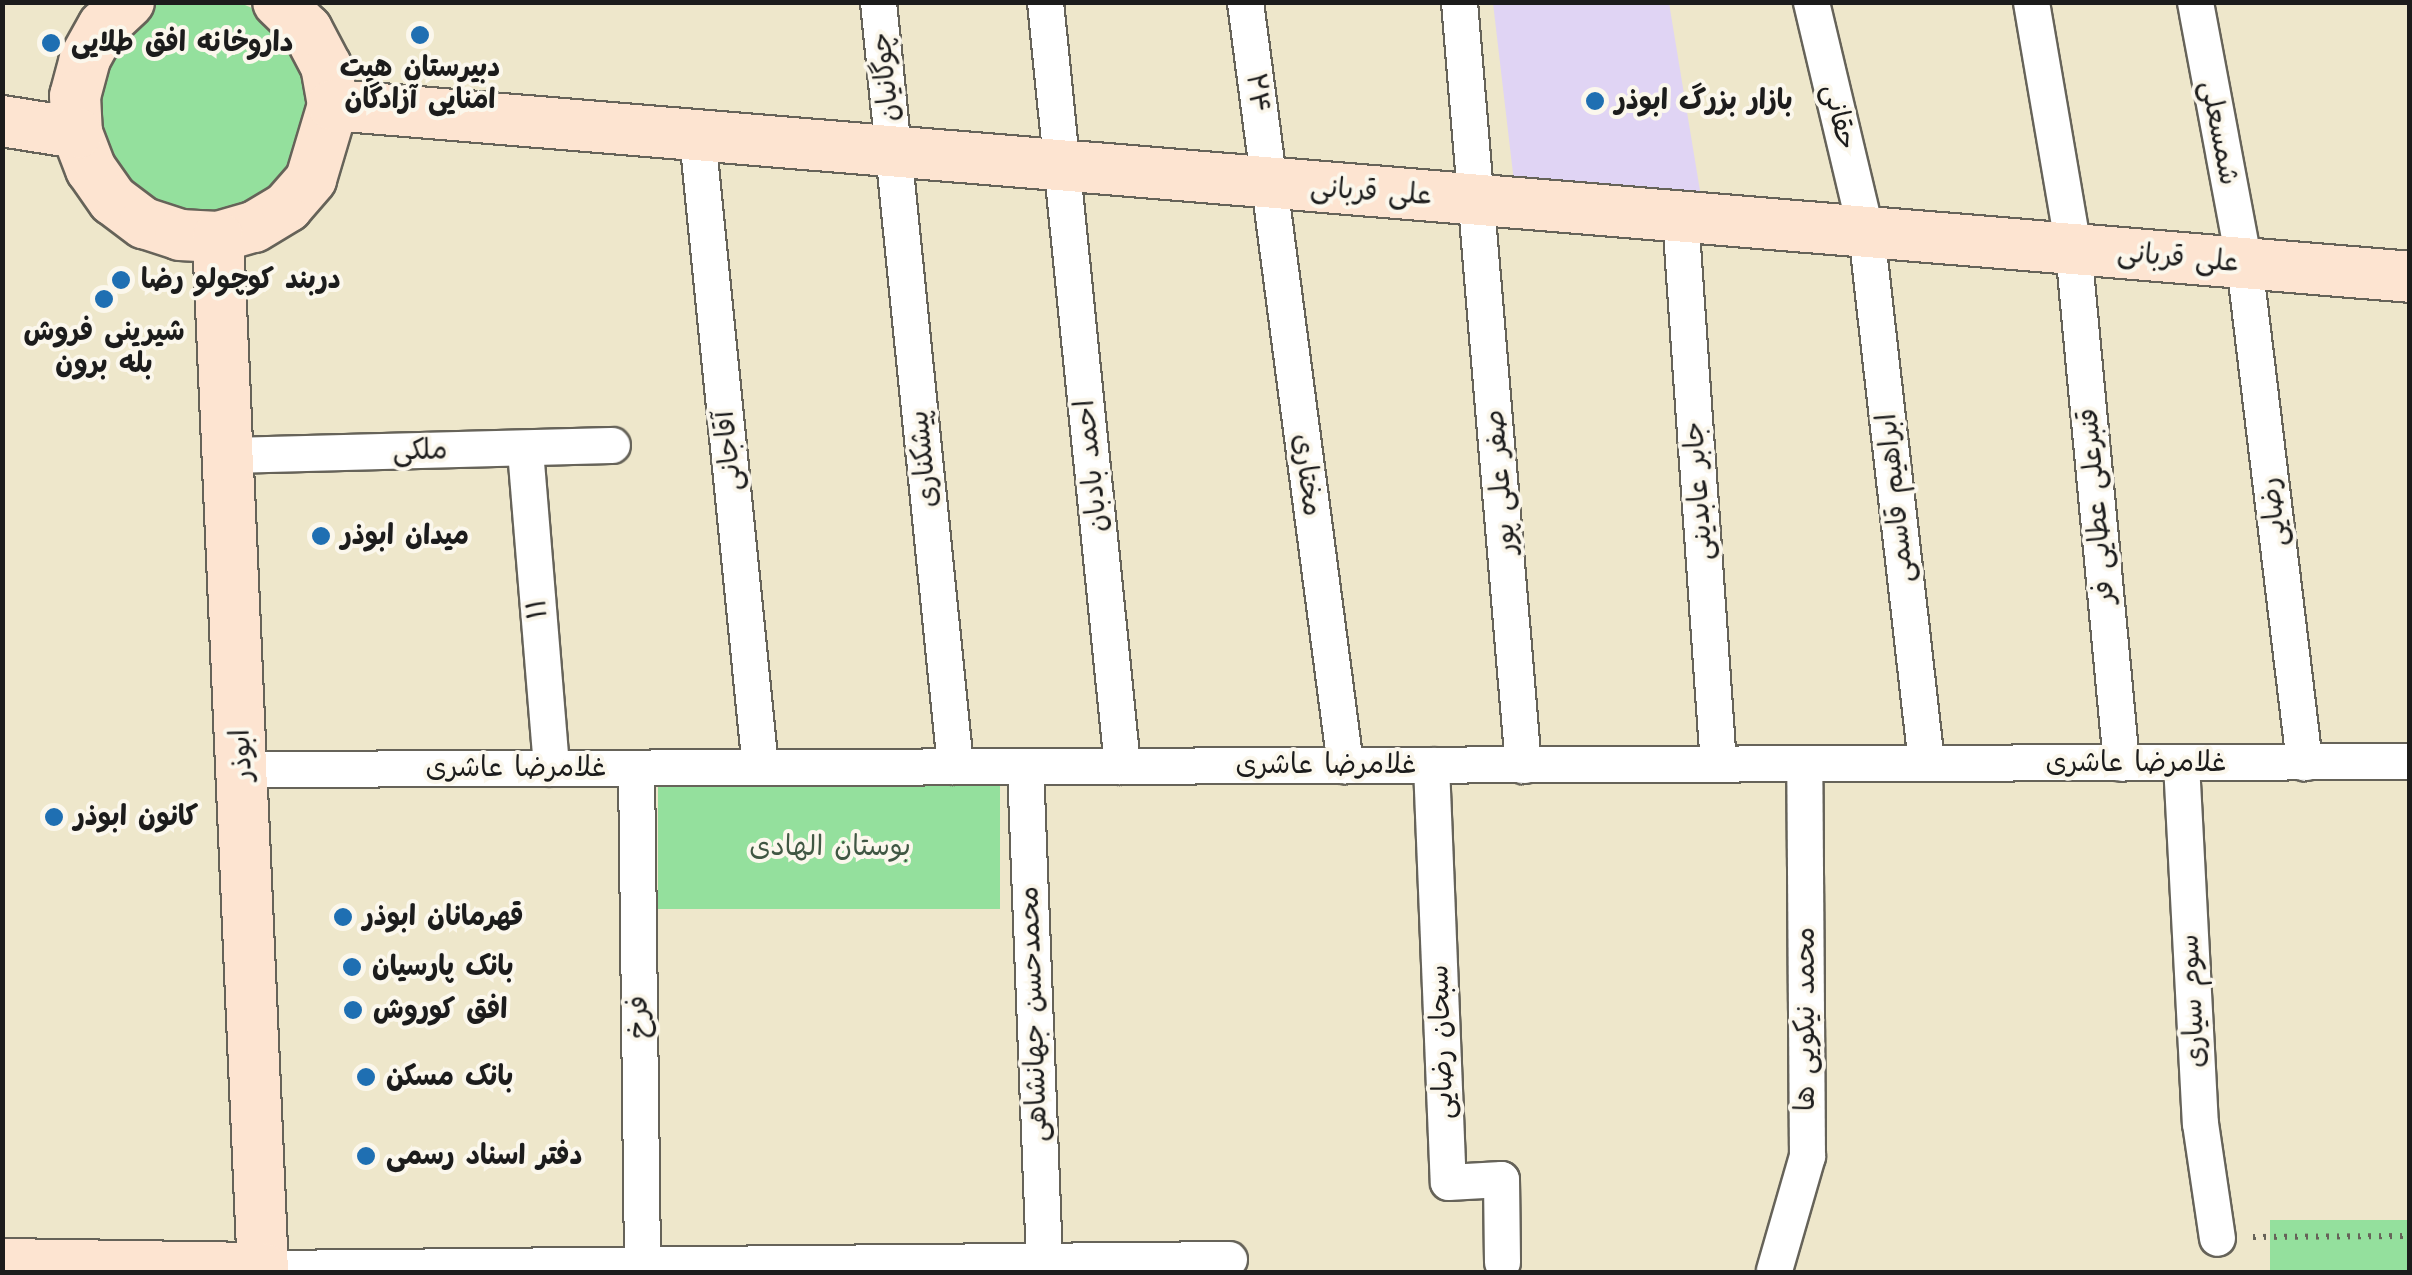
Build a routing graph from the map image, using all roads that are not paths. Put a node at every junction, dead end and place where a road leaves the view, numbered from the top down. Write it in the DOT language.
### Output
graph roads {
  1 [pos="129,2"];
  2 [pos="278,2"];
  3 [pos="878,2"];
  4 [pos="1045,2"];
  5 [pos="1245,2"];
  6 [pos="1459,2"];
  7 [pos="1811,2"];
  8 [pos="2031,2"];
  9 [pos="2195,2"];
  10 [pos="333,105"];
  11 [pos="2,121"];
  12 [pos="77,133"];
  13 [pos="697,136"];
  14 [pos="893,152"];
  15 [pos="1061,166"];
  16 [pos="1269,184"];
  17 [pos="1478,200"];
  18 [pos="1680,217"];
  19 [pos="1866,232"];
  20 [pos="218,237"];
  21 [pos="2072,249"];
  22 [pos="2244,263"];
  23 [pos="2410,277"];
  24 [pos="612,445"];
  25 [pos="525,450"];
  26 [pos="228,454"];
  27 [pos="2181,762"];
  28 [pos="2304,762"];
  29 [pos="2410,762"];
  30 [pos="1926,763"];
  31 [pos="2121,763"];
  32 [pos="1718,764"];
  33 [pos="1804,764"];
  34 [pos="1430,765"];
  35 [pos="1523,765"];
  36 [pos="955,766"];
  37 [pos="1024,766"];
  38 [pos="1122,766"];
  39 [pos="1345,766"];
  40 [pos="760,767"];
  41 [pos="550,768"];
  42 [pos="636,768"];
  43 [pos="242,769"];
  44 [pos="2217,1238"];
  45 [pos="1230,1259"];
  46 [pos="1044,1262"];
  47 [pos="1502,1262"];
  48 [pos="2,1264"];
  49 [pos="663,1268"];
  50 [pos="263,1270"];
  51 [pos="1774,1270"];
  1 -- 12 [label="street"];
  2 -- 10 [label="street"];
  3 -- 14 [label="street, چوگانیان"];
  4 -- 15 [label="street, احمد بادبان"];
  5 -- 16 [label="street, ۲۴"];
  6 -- 17 [label="street, صفر علی پور"];
  7 -- 19 [label="street, حقانی"];
  8 -- 21 [label="street, قنبرعلی عطایی فر"];
  9 -- 22 [label="street, شمسعلی"];
  10 -- 13 [label="street, علی قربانی"];
  10 -- 20 [label="street"];
  11 -- 12 [label="street"];
  12 -- 20 [label="street"];
  13 -- 14 [label="street, علی قربانی"];
  13 -- 40 [label="street, آقاجانی"];
  14 -- 15 [label="street, علی قربانی"];
  14 -- 36 [label="street, پیشکناری"];
  15 -- 16 [label="street, علی قربانی"];
  15 -- 38 [label="street, احمد بادبان"];
  16 -- 17 [label="street, علی قربانی"];
  16 -- 39 [label="street, مختاری"];
  17 -- 18 [label="street, علی قربانی"];
  17 -- 35 [label="street, صفر علی پور"];
  18 -- 19 [label="street, علی قربانی"];
  18 -- 32 [label="street, جابر عابدینی"];
  19 -- 21 [label="street, علی قربانی"];
  19 -- 30 [label="street, ابراهیم قاسمی"];
  20 -- 26 [label="street, ابوذر"];
  21 -- 22 [label="street, علی قربانی"];
  21 -- 31 [label="street, قنبرعلی عطایی فر"];
  22 -- 23 [label="street, علی قربانی"];
  22 -- 28 [label="street, رضایی"];
  24 -- 25 [label="street, ملکی"];
  25 -- 26 [label="street, ملکی"];
  25 -- 41 [label="street, ۱۱"];
  26 -- 43 [label="street, ابوذر"];
  27 -- 28 [label="street, غلامرضا عاشری"];
  27 -- 31 [label="street, غلامرضا عاشری"];
  27 -- 44 [label="street, سوم سیاری"];
  28 -- 29 [label="street, غلامرضا عاشری"];
  30 -- 31 [label="street, غلامرضا عاشری"];
  30 -- 33 [label="street, غلامرضا عاشری"];
  32 -- 33 [label="street, غلامرضا عاشری"];
  32 -- 35 [label="street, غلامرضا عاشری"];
  33 -- 51 [label="street, محمد نیکویی ها"];
  34 -- 35 [label="street, غلامرضا عاشری"];
  34 -- 39 [label="street, غلامرضا عاشری"];
  34 -- 47 [label="street, سبحان رضایی"];
  36 -- 37 [label="street, غلامرضا عاشری"];
  36 -- 40 [label="street, غلامرضا عاشری"];
  37 -- 38 [label="street, غلامرضا عاشری"];
  37 -- 46 [label="street, محمدحسن جهانشاهی"];
  38 -- 39 [label="street, غلامرضا عاشری"];
  40 -- 42 [label="street, غلامرضا عاشری"];
  41 -- 42 [label="street, غلامرضا عاشری"];
  41 -- 43 [label="street, غلامرضا عاشری"];
  42 -- 49 [label="street, فرخ"];
  43 -- 50 [label="street, ابوذر"];
  45 -- 46 [label="street"];
  46 -- 49 [label="street"];
  48 -- 50 [label="street"];
  49 -- 50 [label="street"];
}
